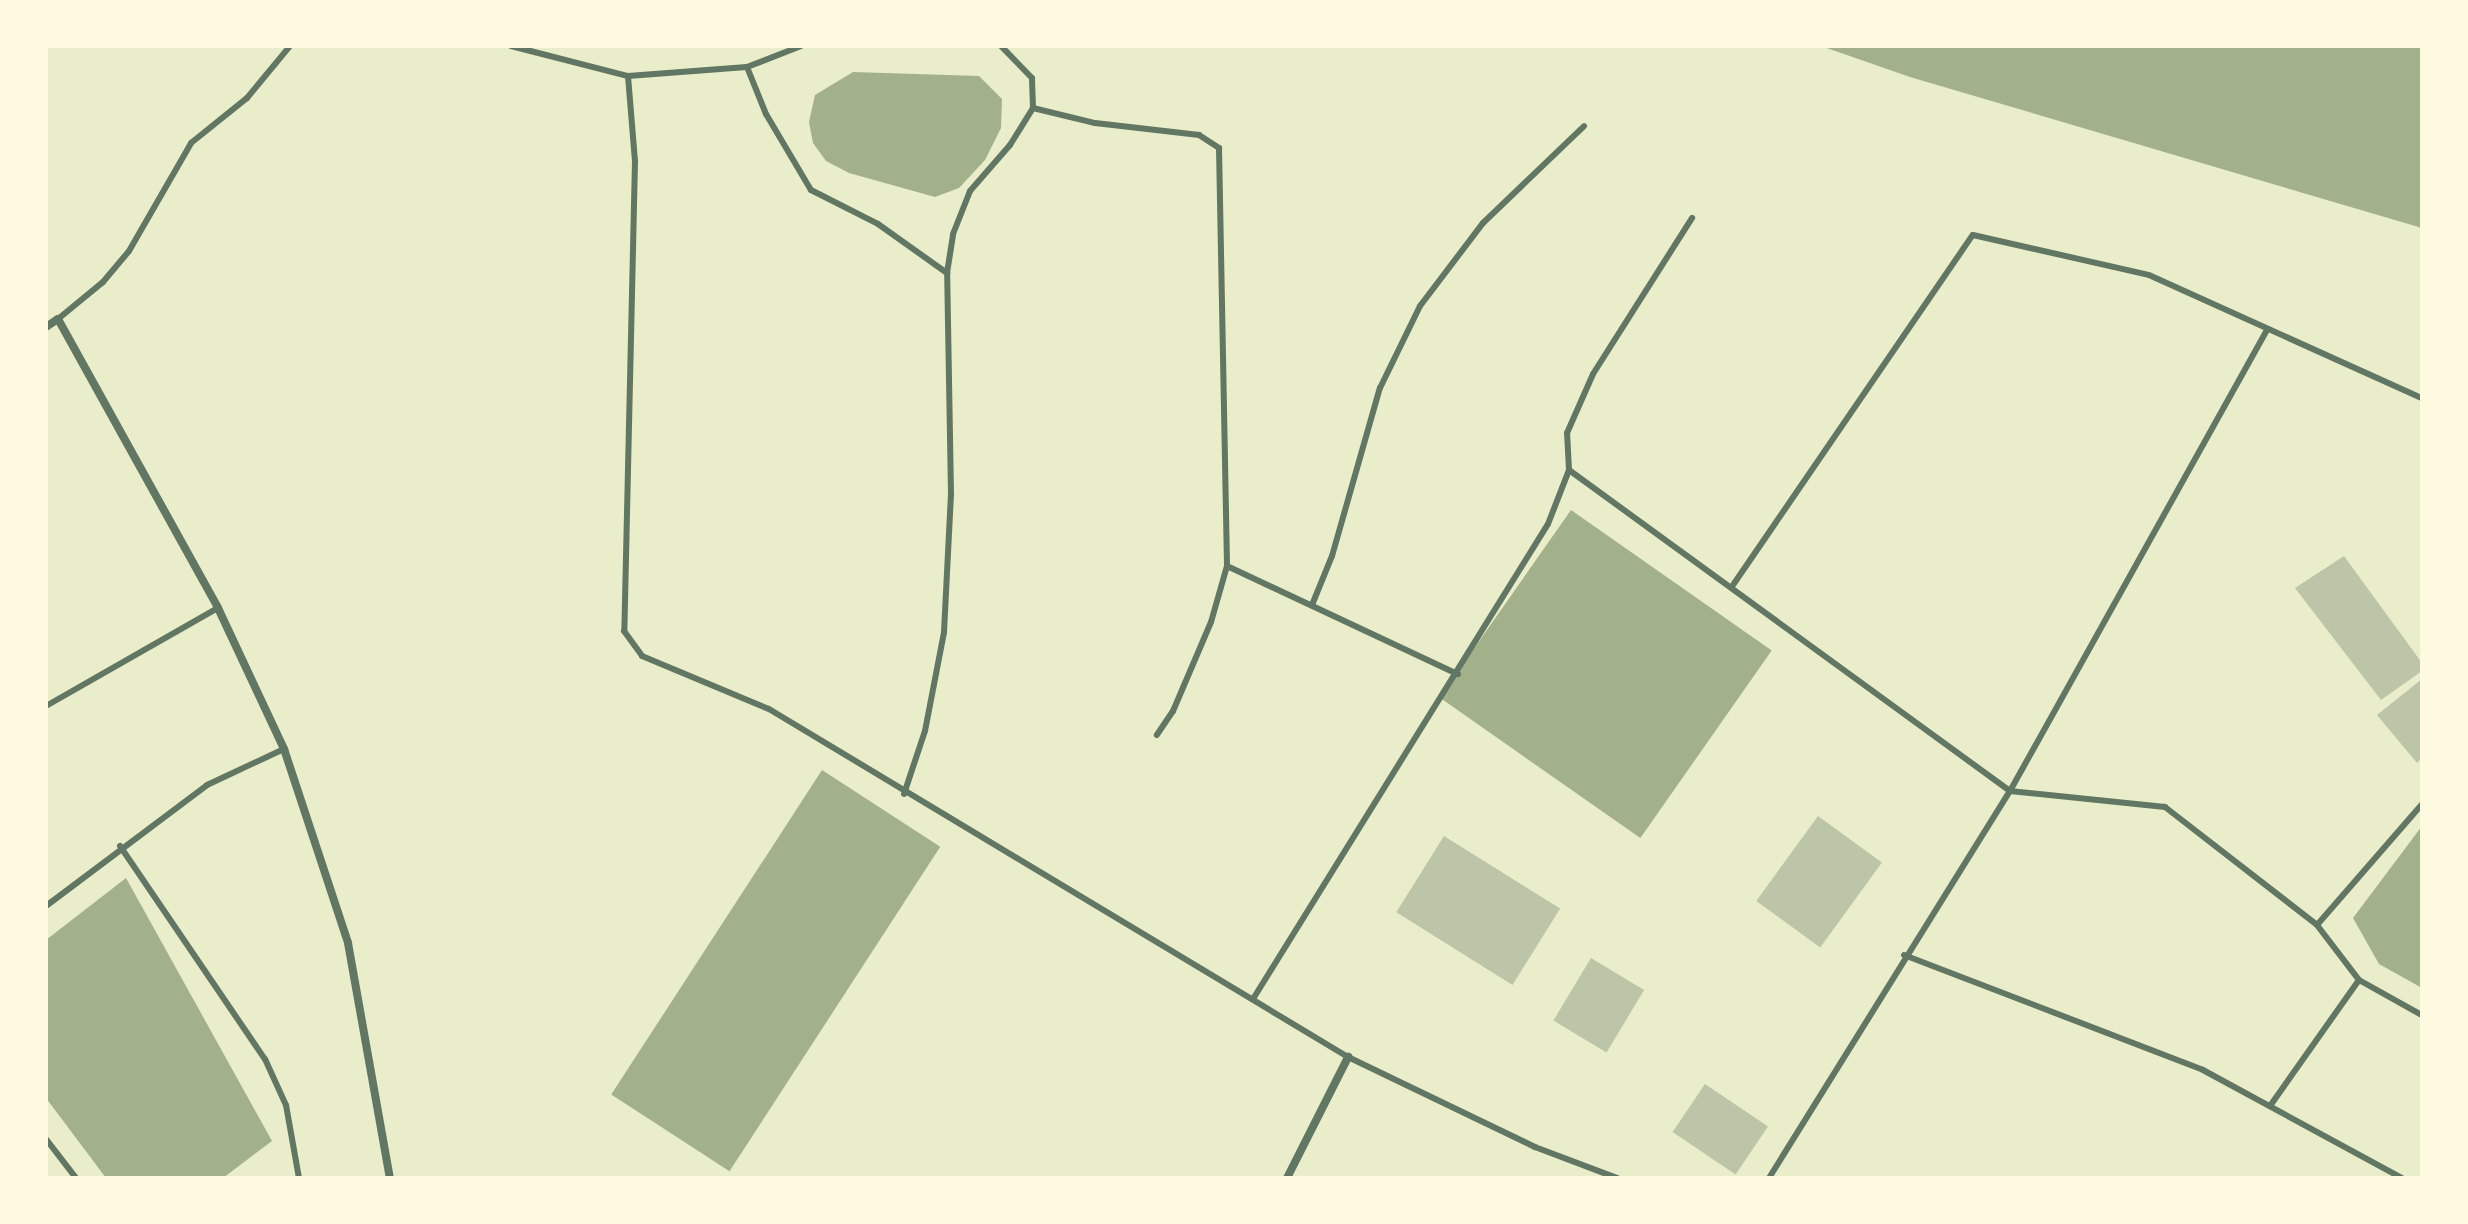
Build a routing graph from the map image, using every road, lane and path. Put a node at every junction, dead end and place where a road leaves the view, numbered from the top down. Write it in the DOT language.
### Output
graph roads {
  1 [pos="290,46"];
  2 [pos="511,46"];
  3 [pos="801,46"];
  4 [pos="1001,46"];
  5 [pos="747,67"];
  6 [pos="628,76"];
  7 [pos="1033,108"];
  8 [pos="1584,126"];
  9 [pos="1692,218"];
  10 [pos="947,273"];
  11 [pos="58,319"];
  12 [pos="46,327"];
  13 [pos="2267,330"];
  14 [pos="2422,398"];
  15 [pos="1569,470"];
  16 [pos="1227,566"];
  17 [pos="1733,585"];
  18 [pos="1312,605"];
  19 [pos="218,608"];
  20 [pos="1458,674"];
  21 [pos="46,706"];
  22 [pos="1157,735"];
  23 [pos="284,749"];
  24 [pos="2010,791"];
  25 [pos="904,794"];
  26 [pos="2422,804"];
  27 [pos="120,846"];
  28 [pos="46,906"];
  29 [pos="2317,925"];
  30 [pos="1904,955"];
  31 [pos="2359,980"];
  32 [pos="1253,999"];
  33 [pos="2422,1015"];
  34 [pos="1348,1057"];
  35 [pos="2270,1106"];
  36 [pos="46,1139"];
  37 [pos="76,1178"];
  38 [pos="299,1178"];
  39 [pos="390,1178"];
  40 [pos="1287,1178"];
  41 [pos="1617,1178"];
  42 [pos="1769,1178"];
  43 [pos="2402,1178"];
  1 -- 11 [label="lane"];
  2 -- 6 [label="lane"];
  3 -- 5 [label="lane"];
  4 -- 7 [label="lane"];
  5 -- 6 [label="lane"];
  5 -- 10 [label="lane"];
  6 -- 25 [label="lane"];
  7 -- 10 [label="lane"];
  7 -- 16 [label="lane"];
  8 -- 18 [label="lane"];
  9 -- 15 [label="lane"];
  10 -- 25 [label="lane"];
  11 -- 12 [label="street"];
  11 -- 19 [label="street"];
  13 -- 14 [label="lane"];
  13 -- 17 [label="lane"];
  13 -- 24 [label="lane"];
  15 -- 17 [label="lane"];
  15 -- 20 [label="lane"];
  16 -- 18 [label="lane"];
  16 -- 22 [label="lane"];
  17 -- 24 [label="lane"];
  18 -- 20 [label="lane"];
  19 -- 21 [label="lane"];
  19 -- 23 [label="street"];
  20 -- 32 [label="lane"];
  23 -- 27 [label="lane"];
  23 -- 39 [label="street"];
  24 -- 29 [label="lane"];
  24 -- 30 [label="lane"];
  25 -- 32 [label="lane"];
  26 -- 29 [label="lane"];
  27 -- 28 [label="lane"];
  27 -- 38 [label="lane"];
  29 -- 31 [label="lane"];
  30 -- 35 [label="lane"];
  30 -- 42 [label="lane"];
  31 -- 33 [label="lane"];
  31 -- 35 [label="lane"];
  32 -- 34 [label="lane"];
  34 -- 40 [label="street"];
  34 -- 41 [label="lane"];
  35 -- 43 [label="lane"];
  36 -- 37 [label="lane"];
}
